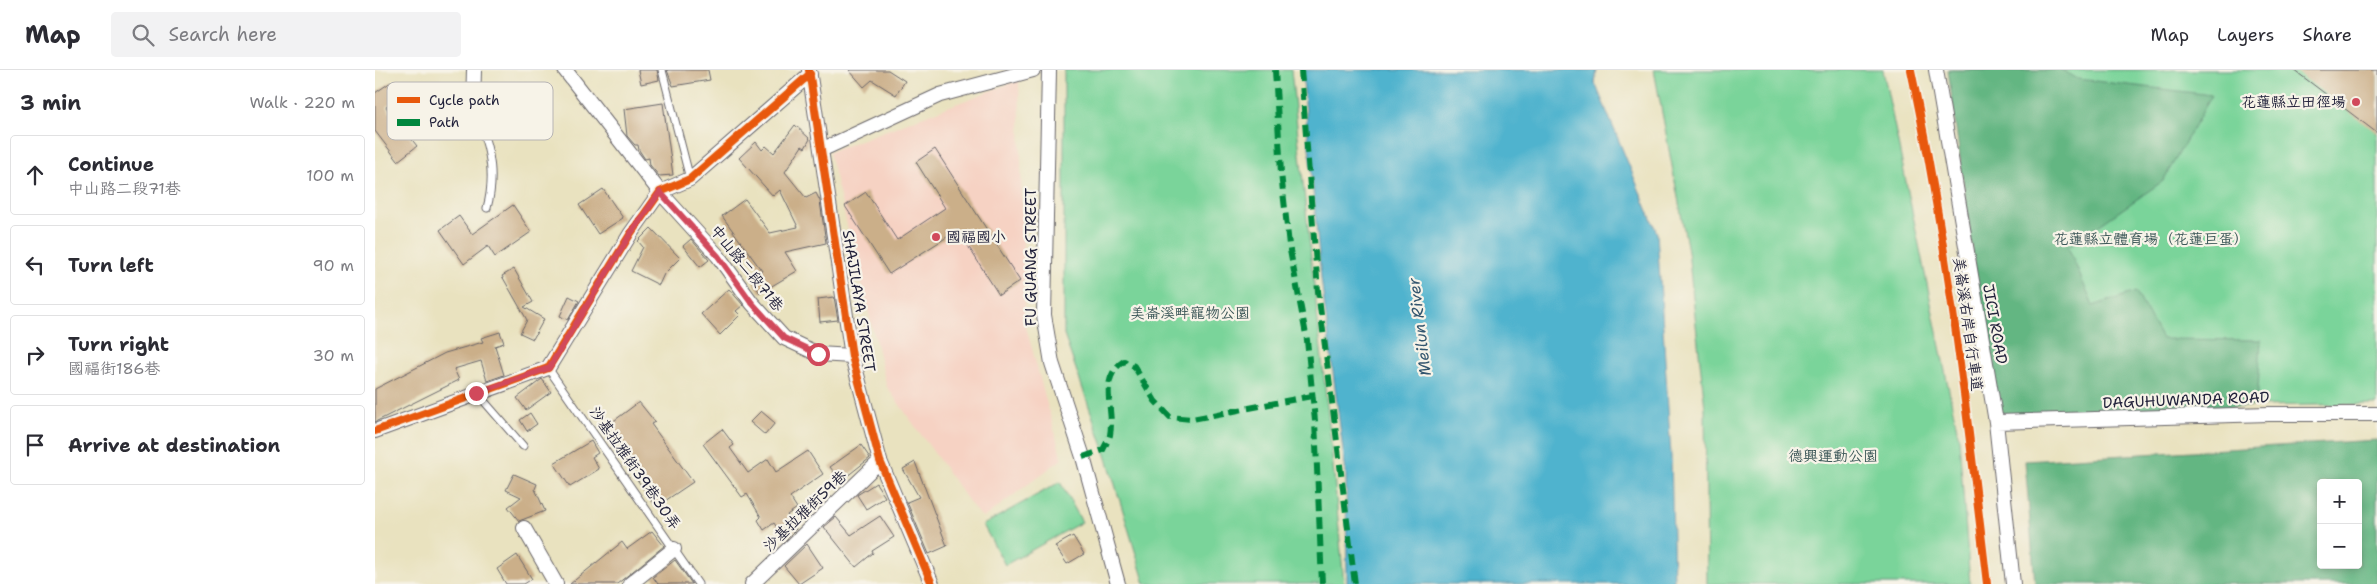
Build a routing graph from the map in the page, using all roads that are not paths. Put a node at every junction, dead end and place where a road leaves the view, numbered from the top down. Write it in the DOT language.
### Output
graph roads {
  1 [pos="565,70"];
  2 [pos="662,70"];
  3 [pos="1033,70"];
  4 [pos="1049,70"];
  5 [pos="1936,70"];
  6 [pos="809,72"];
  7 [pos="486,140"];
  8 [pos="821,150"];
  9 [pos="690,179"];
  10 [pos="660,192"];
  11 [pos="487,208"];
  12 [pos="852,356"];
  13 [pos="549,368"];
  14 [pos="476,393"];
  15 [pos="2377,414"];
  16 [pos="1996,422"];
  17 [pos="375,431"];
  18 [pos="523,446"];
  19 [pos="880,461"];
  20 [pos="525,528"];
  21 [pos="674,549"];
  22 [pos="556,584"];
  23 [pos="630,584"];
  24 [pos="698,584"];
  25 [pos="752,584"];
  26 [pos="932,584"];
  27 [pos="1118,584"];
  28 [pos="2013,584"];
  1 -- 10 [label="street, 中山路二段71巷"];
  2 -- 9 [label="lane"];
  3 -- 8 [label="street"];
  4 -- 27 [label="street, FU GUANG STREET"];
  5 -- 16 [label="street, JICI ROAD"];
  6 -- 8 [label="street, SHAJILAYA STREET"];
  6 -- 9 [label="street"];
  7 -- 11 [label="lane"];
  8 -- 12 [label="street, SHAJILAYA STREET"];
  9 -- 10 [label="street"];
  10 -- 12 [label="street, 中山路二段71巷"];
  10 -- 13 [label="street"];
  12 -- 19 [label="street, SHAJILAYA STREET"];
  13 -- 14 [label="street"];
  13 -- 21 [label="lane, 沙基拉雅街39巷30弄"];
  14 -- 17 [label="street"];
  14 -- 18 [label="lane"];
  15 -- 16 [label="street, DAGUHUWANDA ROAD"];
  16 -- 28 [label="street, JICI ROAD"];
  19 -- 25 [label="street, 沙基拉雅街59巷"];
  19 -- 26 [label="street, SHAJILAYA STREET"];
  20 -- 22 [label="street"];
  21 -- 23 [label="street"];
  21 -- 24 [label="lane, 沙基拉雅街39巷30弄"];
}
